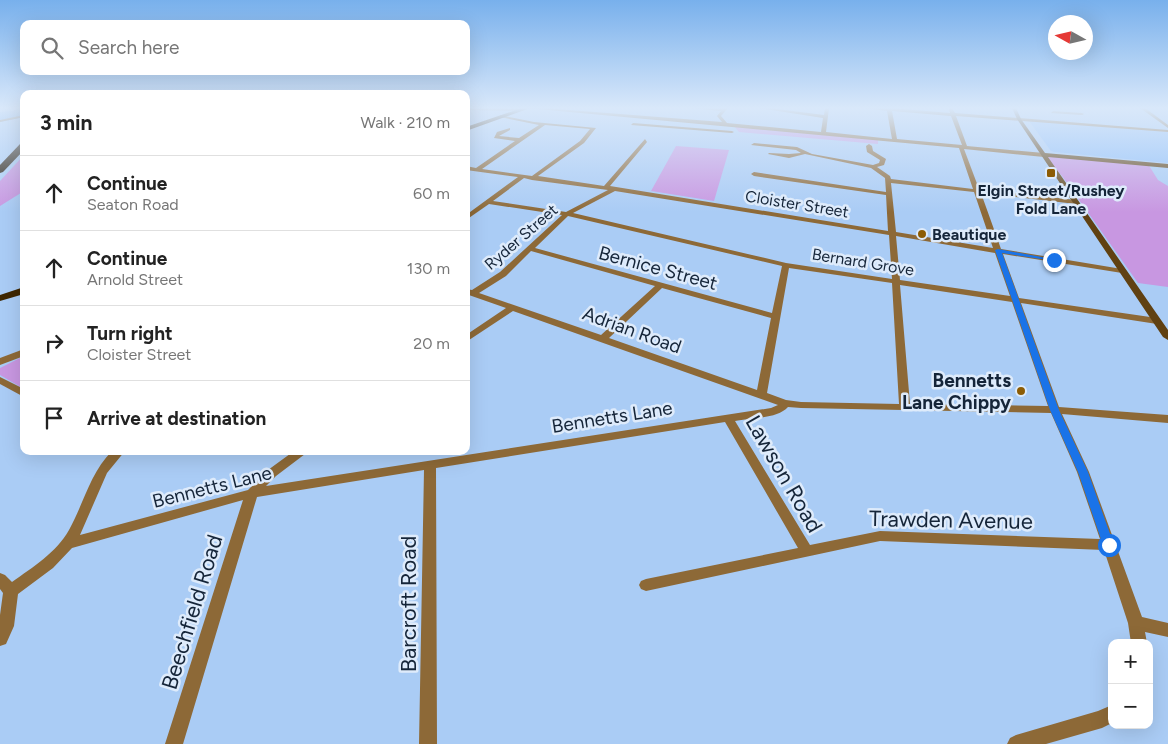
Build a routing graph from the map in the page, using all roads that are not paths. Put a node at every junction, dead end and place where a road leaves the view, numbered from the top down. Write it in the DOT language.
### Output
graph roads {
  1 [pos="16,143"];
  2 [pos="516,143"];
  3 [pos="581,143"];
  4 [pos="643,143"];
  5 [pos="921,143"];
  6 [pos="962,143"];
  7 [pos="1035,143"];
  8 [pos="754,145"];
  9 [pos="869,146"];
  10 [pos="963,147"];
  11 [pos="20,149"];
  12 [pos="806,153"];
  13 [pos="771,154"];
  14 [pos="1044,155"];
  15 [pos="0,159"];
  16 [pos="873,166"];
  17 [pos="1168,166"];
  18 [pos="470,169"];
  19 [pos="0,170"];
  20 [pos="476,170"];
  21 [pos="754,174"];
  22 [pos="523,176"];
  23 [pos="532,178"];
  24 [pos="889,181"];
  25 [pos="604,188"];
  26 [pos="614,189"];
  27 [pos="977,191"];
  28 [pos="889,194"];
  29 [pos="488,202"];
  30 [pos="1076,202"];
  31 [pos="567,214"];
  32 [pos="470,215"];
  33 [pos="893,233"];
  34 [pos="531,249"];
  35 [pos="998,250"];
  36 [pos="786,265"];
  37 [pos="1122,271"];
  38 [pos="896,282"];
  39 [pos="661,285"];
  40 [pos="20,291"];
  41 [pos="470,291"];
  42 [pos="470,292"];
  43 [pos="0,298"];
  44 [pos="1016,301"];
  45 [pos="513,307"];
  46 [pos="776,317"];
  47 [pos="1157,321"];
  48 [pos="470,336"];
  49 [pos="1168,337"];
  50 [pos="603,338"];
  51 [pos="20,354"];
  52 [pos="0,362"];
  53 [pos="0,380"];
  54 [pos="20,392"];
  55 [pos="761,395"];
  56 [pos="785,403"];
  57 [pos="905,406"];
  58 [pos="1055,410"];
  59 [pos="728,418"];
  60 [pos="1168,419"];
  61 [pos="116,455"];
  62 [pos="297,455"];
  63 [pos="430,464"];
  64 [pos="252,493"];
  65 [pos="68,544"];
  66 [pos="1109,545"];
  67 [pos="806,550"];
  68 [pos="0,579"];
  69 [pos="646,585"];
  70 [pos="11,591"];
  71 [pos="1136,623"];
  72 [pos="1168,630"];
  73 [pos="1138,639"];
  74 [pos="0,640"];
  75 [pos="1108,715"];
  76 [pos="174,744"];
  77 [pos="428,744"];
  78 [pos="1016,744"];
  1 -- 15 [label="highway"];
  2 -- 20 [label="street"];
  3 -- 23 [label="street"];
  4 -- 25 [label="street"];
  5 -- 10 [label="street"];
  6 -- 10 [label="street"];
  7 -- 14 [label="street"];
  8 -- 12 [label="street"];
  9 -- 16 [label="street"];
  10 -- 14 [label="street"];
  10 -- 27 [label="street"];
  11 -- 19 [label="highway"];
  12 -- 13 [label="street"];
  12 -- 16 [label="street"];
  14 -- 17 [label="street"];
  14 -- 30 [label="street"];
  16 -- 24 [label="street"];
  18 -- 20 [label="street, Cloister Street"];
  20 -- 22 [label="street, Cloister Street"];
  21 -- 28 [label="street"];
  22 -- 23 [label="street, Cloister Street"];
  22 -- 29 [label="street"];
  23 -- 25 [label="street, Cloister Street"];
  24 -- 27 [label="street"];
  24 -- 28 [label="street"];
  25 -- 26 [label="street, Cloister Street"];
  26 -- 31 [label="street, Ryder Street"];
  26 -- 33 [label="street, Cloister Street"];
  27 -- 30 [label="street"];
  27 -- 35 [label="street"];
  28 -- 33 [label="street"];
  29 -- 31 [label="street, Bernard Grove"];
  29 -- 32 [label="street"];
  30 -- 37 [label="street"];
  31 -- 34 [label="street, Ryder Street"];
  31 -- 36 [label="street, Bernard Grove"];
  33 -- 35 [label="street, Cloister Street"];
  33 -- 38 [label="street"];
  34 -- 39 [label="street, Bernice Street"];
  34 -- 41 [label="street, Ryder Street"];
  35 -- 37 [label="street, Cloister Street"];
  35 -- 44 [label="street"];
  36 -- 38 [label="street, Bernard Grove"];
  36 -- 46 [label="street"];
  37 -- 47 [label="street"];
  38 -- 44 [label="street, Bernard Grove"];
  38 -- 57 [label="street"];
  39 -- 46 [label="street, Bernice Street"];
  39 -- 50 [label="street"];
  40 -- 43 [label="main road"];
  42 -- 45 [label="street, Adrian Road"];
  44 -- 47 [label="street, Bernard Grove"];
  44 -- 58 [label="street"];
  45 -- 48 [label="street"];
  45 -- 50 [label="street, Adrian Road"];
  46 -- 55 [label="street"];
  47 -- 49 [label="street"];
  50 -- 55 [label="street, Adrian Road"];
  51 -- 52 [label="street"];
  53 -- 54 [label="street"];
  55 -- 56 [label="street, Adrian Road"];
  56 -- 57 [label="street, Bennetts Lane"];
  56 -- 59 [label="street, Bennetts Lane"];
  57 -- 58 [label="street, Bennetts Lane"];
  58 -- 60 [label="street, Bennetts Lane"];
  58 -- 66 [label="street"];
  59 -- 63 [label="street, Bennetts Lane"];
  59 -- 67 [label="street, Lawson Road"];
  61 -- 65 [label="street"];
  62 -- 64 [label="street"];
  63 -- 64 [label="street, Bennetts Lane"];
  63 -- 77 [label="street, Barcroft Road"];
  64 -- 65 [label="street, Bennetts Lane"];
  64 -- 76 [label="street, Beechfield Road"];
  65 -- 70 [label="street"];
  66 -- 67 [label="street, Trawden Avenue"];
  66 -- 71 [label="street"];
  67 -- 69 [label="street, Trawden Avenue"];
  68 -- 70 [label="street"];
  70 -- 74 [label="street"];
  71 -- 72 [label="street"];
  71 -- 73 [label="street"];
  75 -- 78 [label="street"];
}
